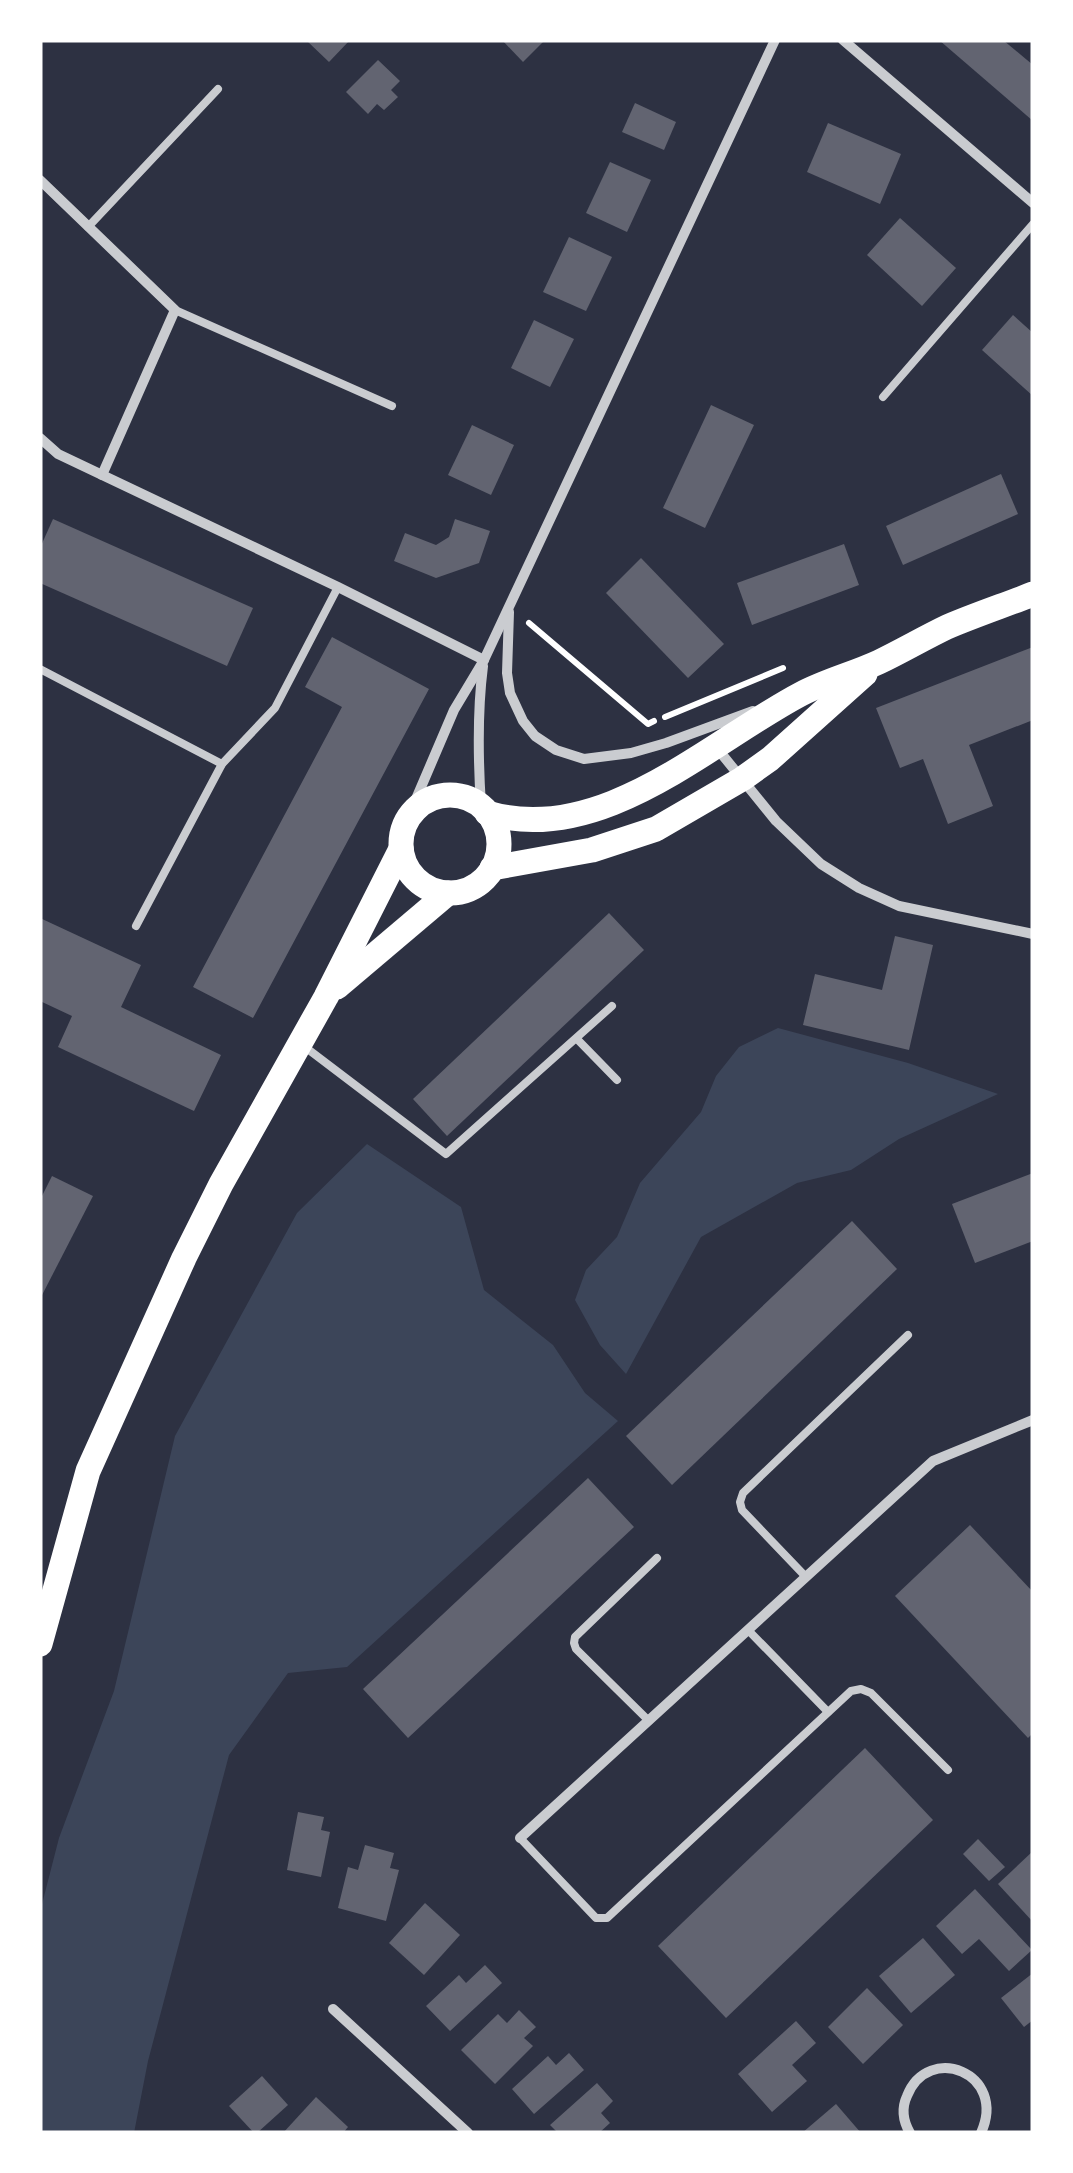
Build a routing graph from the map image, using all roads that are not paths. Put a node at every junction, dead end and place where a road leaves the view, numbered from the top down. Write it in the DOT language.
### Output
graph roads {
  1 [pos="775,40"];
  2 [pos="843,40"];
  3 [pos="218,89"];
  4 [pos="40,180"];
  5 [pos="1033,203"];
  6 [pos="1033,224"];
  7 [pos="88,227"];
  8 [pos="175,310"];
  9 [pos="883,398"];
  10 [pos="392,406"];
  11 [pos="40,438"];
  12 [pos="102,475"];
  13 [pos="338,587"];
  14 [pos="1033,594"];
  15 [pos="509,606"];
  16 [pos="484,660"];
  17 [pos="877,663"];
  18 [pos="40,669"];
  19 [pos="802,693"];
  20 [pos="716,747"];
  21 [pos="222,764"];
  22 [pos="742,779"];
  23 [pos="484,810"];
  24 [pos="408,820"];
  25 [pos="401,850"];
  26 [pos="492,868"];
  27 [pos="448,892"];
  28 [pos="136,926"];
  29 [pos="1033,934"];
  30 [pos="326,997"];
  31 [pos="612,1006"];
  32 [pos="577,1039"];
  33 [pos="300,1044"];
  34 [pos="617,1080"];
  35 [pos="908,1336"];
  36 [pos="1033,1420"];
  37 [pos="657,1558"];
  38 [pos="806,1577"];
  39 [pos="748,1630"];
  40 [pos="40,1644"];
  41 [pos="828,1712"];
  42 [pos="649,1721"];
  43 [pos="948,1770"];
  44 [pos="520,1838"];
  45 [pos="333,2009"];
  46 [pos="468,2133"];
  47 [pos="910,2133"];
  48 [pos="982,2133"];
  1 -- 15 [label="street"];
  2 -- 5 [label="street"];
  3 -- 7 [label="lane"];
  4 -- 7 [label="street"];
  6 -- 9 [label="lane"];
  7 -- 8 [label="street"];
  8 -- 10 [label="lane"];
  8 -- 12 [label="street"];
  11 -- 12 [label="street"];
  12 -- 13 [label="street"];
  13 -- 16 [label="street"];
  13 -- 21 [label="lane"];
  14 -- 17 [label="main road"];
  15 -- 16 [label="street"];
  15 -- 19 [label="street"];
  16 -- 23 [label="street"];
  16 -- 24 [label="street"];
  17 -- 19 [label="main road"];
  17 -- 22 [label="main road"];
  18 -- 21 [label="lane"];
  19 -- 20 [label="main road"];
  20 -- 22 [label="street"];
  20 -- 23 [label="main road"];
  21 -- 28 [label="lane"];
  22 -- 26 [label="main road"];
  22 -- 29 [label="street"];
  23 -- 24 [label="main road"];
  23 -- 26 [label="main road"];
  24 -- 25 [label="main road"];
  25 -- 27 [label="main road"];
  25 -- 30 [label="main road"];
  26 -- 27 [label="main road"];
  27 -- 30 [label="main road"];
  30 -- 33 [label="main road"];
  31 -- 32 [label="lane"];
  32 -- 33 [label="lane"];
  32 -- 34 [label="lane"];
  33 -- 40 [label="main road"];
  35 -- 38 [label="lane"];
  36 -- 38 [label="street"];
  37 -- 42 [label="lane"];
  38 -- 39 [label="street"];
  39 -- 41 [label="lane"];
  39 -- 42 [label="street"];
  41 -- 43 [label="lane"];
  41 -- 44 [label="lane"];
  42 -- 44 [label="street"];
  45 -- 46 [label="street"];
  47 -- 48 [label="street"];
}
